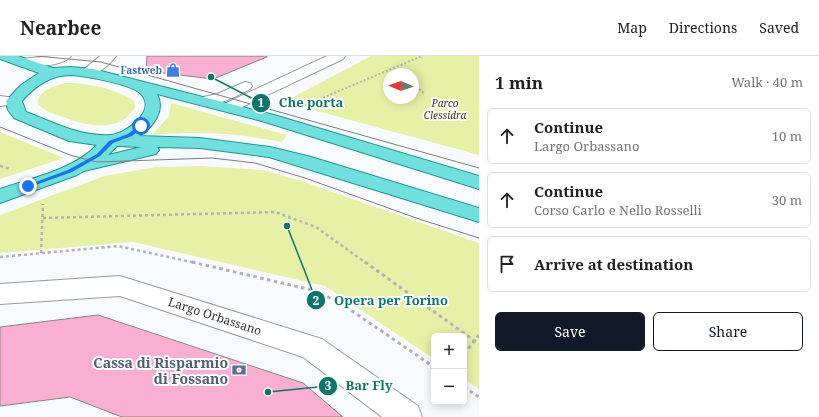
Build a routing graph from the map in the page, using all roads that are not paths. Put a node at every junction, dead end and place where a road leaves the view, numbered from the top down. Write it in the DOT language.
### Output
graph roads {
  1 [pos="5,56"];
  2 [pos="109,56"];
  3 [pos="312,56"];
  4 [pos="338,56"];
  5 [pos="64,60"];
  6 [pos="25,62"];
  7 [pos="53,72"];
  8 [pos="88,72"];
  9 [pos="135,84"];
  10 [pos="205,100"];
  11 [pos="7,101"];
  12 [pos="230,107"];
  13 [pos="111,142"];
  14 [pos="182,143"];
  15 [pos="70,171"];
  16 [pos="479,183"];
  17 [pos="0,196"];
  18 [pos="479,215"];
  19 [pos="0,294"];
  20 [pos="407,417"];
  1 -- 6 [label="main road"];
  2 -- 8 [label="street"];
  3 -- 10 [label="street"];
  4 -- 12 [label="street"];
  5 -- 6 [label="street"];
  5 -- 7 [label="main road"];
  5 -- 8 [label="main road"];
  6 -- 7 [label="main road"];
  7 -- 11 [label="main road"];
  8 -- 9 [label="main road"];
  9 -- 10 [label="main road"];
  9 -- 13 [label="main road"];
  10 -- 12 [label="main road"];
  11 -- 13 [label="main road"];
  12 -- 16 [label="main road"];
  13 -- 14 [label="main road"];
  13 -- 15 [label="main road"];
  14 -- 15 [label="main road"];
  14 -- 18 [label="main road"];
  15 -- 17 [label="main road"];
  19 -- 20 [label="street, Largo Orbassano"];
}
